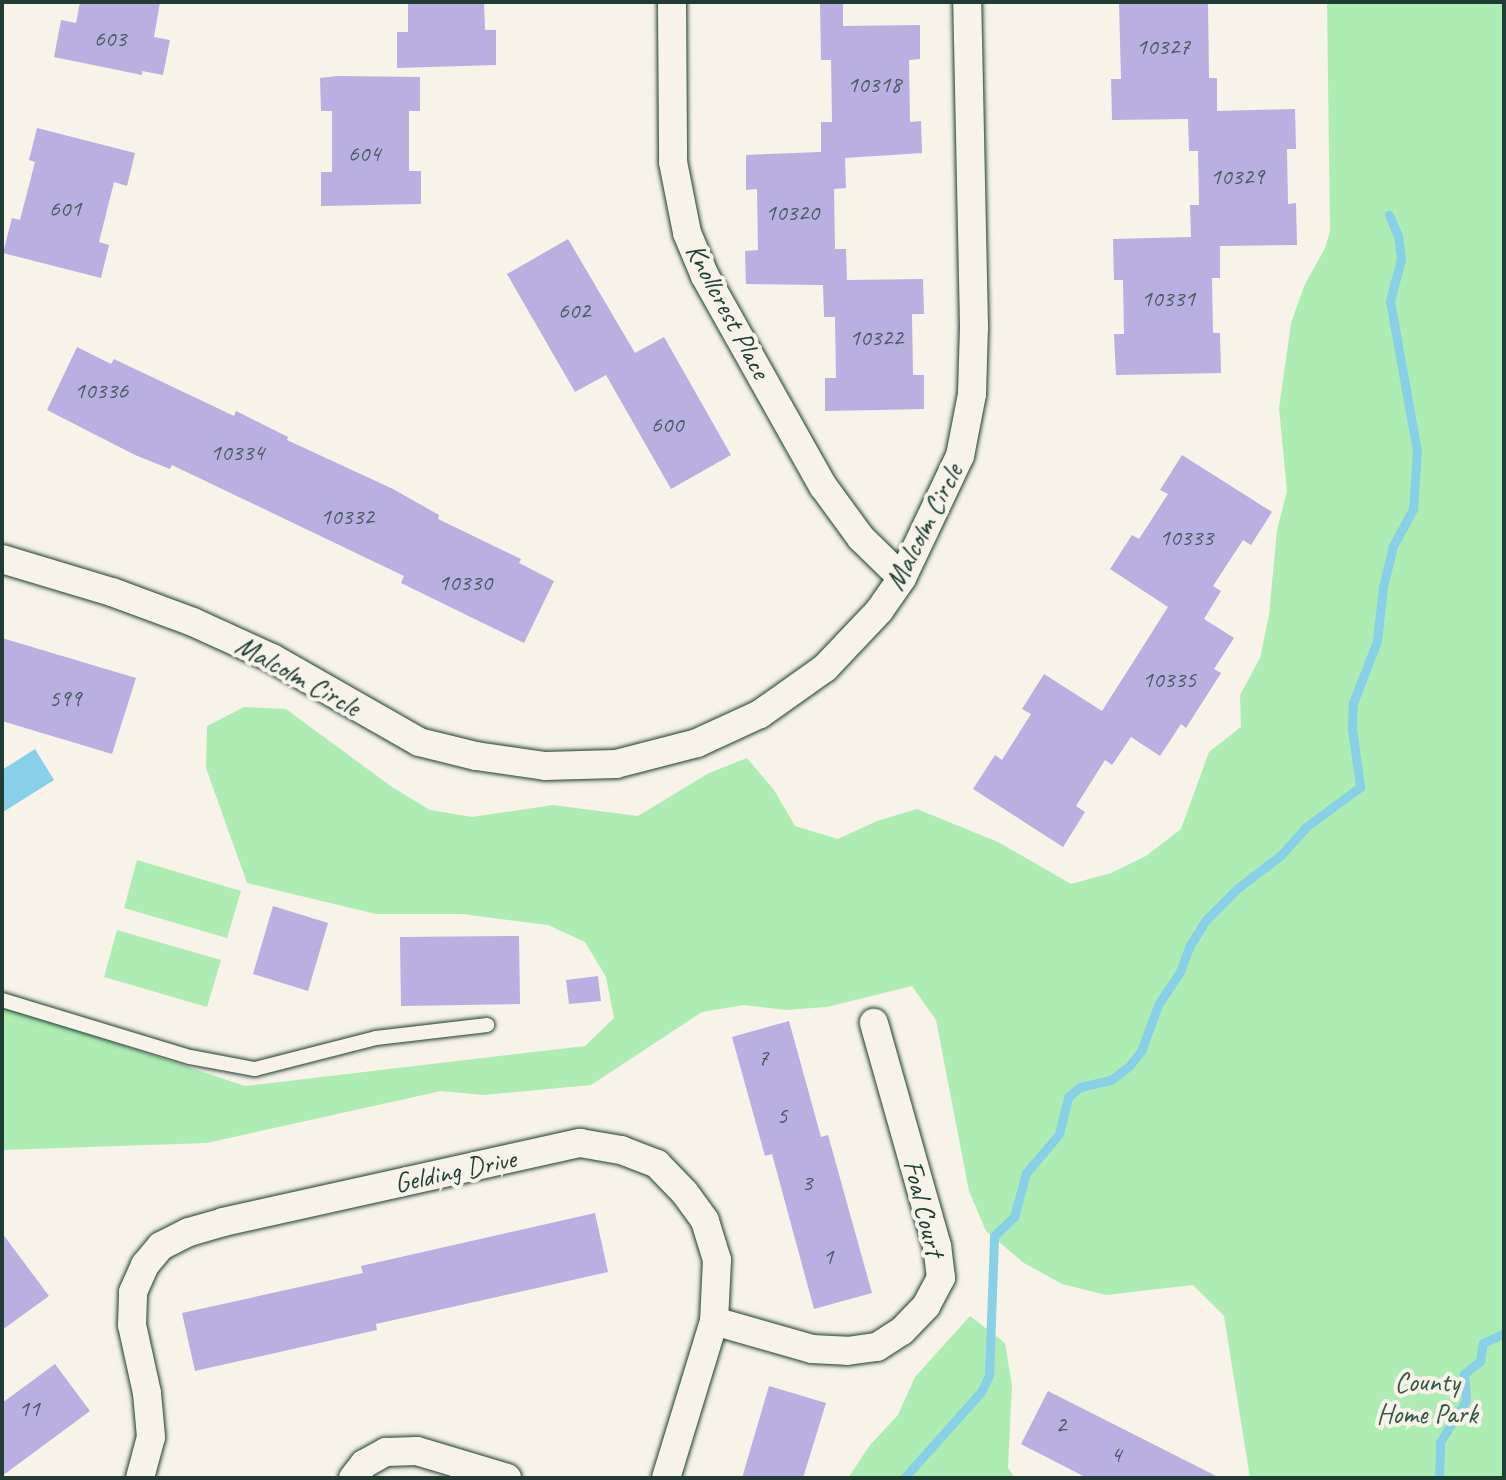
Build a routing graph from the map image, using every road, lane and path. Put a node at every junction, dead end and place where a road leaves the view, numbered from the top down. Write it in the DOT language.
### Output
graph roads {
  1 [pos="672,2"];
  2 [pos="967,2"];
  3 [pos="2,559"];
  4 [pos="902,578"];
  5 [pos="2,1000"];
  6 [pos="874,1023"];
  7 [pos="487,1025"];
  8 [pos="714,1321"];
  9 [pos="140,1478"];
  10 [pos="353,1478"];
  11 [pos="507,1478"];
  12 [pos="666,1478"];
  1 -- 4 [label="street, Knollcrest Place"];
  2 -- 4 [label="street, Malcolm Circle"];
  3 -- 4 [label="street, Malcolm Circle"];
  5 -- 7 [label="lane"];
  6 -- 8 [label="street, Foal Court"];
  8 -- 9 [label="street, Gelding Drive"];
  8 -- 12 [label="street, Gelding Drive"];
  10 -- 11 [label="street"];
}
